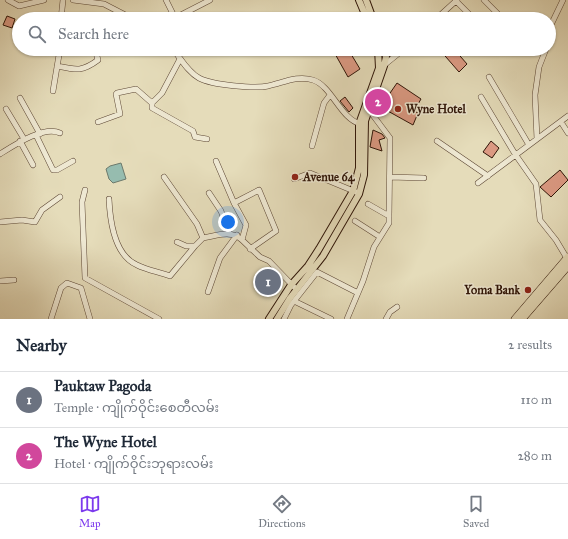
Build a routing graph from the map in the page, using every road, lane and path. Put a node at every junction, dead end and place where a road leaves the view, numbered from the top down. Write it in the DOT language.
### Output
graph roads {
  1 [pos="8,0"];
  2 [pos="44,0"];
  3 [pos="63,0"];
  4 [pos="72,0"];
  5 [pos="166,0"];
  6 [pos="210,0"];
  7 [pos="359,0"];
  8 [pos="366,0"];
  9 [pos="456,0"];
  10 [pos="484,0"];
  11 [pos="563,0"];
  12 [pos="62,12"];
  13 [pos="119,12"];
  14 [pos="172,12"];
  15 [pos="187,12"];
  16 [pos="364,12"];
  17 [pos="370,12"];
  18 [pos="443,12"];
  19 [pos="467,12"];
  20 [pos="496,12"];
  21 [pos="556,14"];
  22 [pos="59,56"];
  23 [pos="97,56"];
  24 [pos="178,56"];
  25 [pos="379,56"];
  26 [pos="386,56"];
  27 [pos="395,56"];
  28 [pos="543,56"];
  29 [pos="180,59"];
  30 [pos="57,66"];
  31 [pos="381,67"];
  32 [pos="489,77"];
  33 [pos="53,91"];
  34 [pos="330,95"];
  35 [pos="482,97"];
  36 [pos="20,98"];
  37 [pos="152,103"];
  38 [pos="6,109"];
  39 [pos="368,110"];
  40 [pos="568,116"];
  41 [pos="98,122"];
  42 [pos="561,122"];
  43 [pos="362,124"];
  44 [pos="60,133"];
  45 [pos="568,133"];
  46 [pos="38,135"];
  47 [pos="208,139"];
  48 [pos="537,139"];
  49 [pos="22,140"];
  50 [pos="436,141"];
  51 [pos="529,145"];
  52 [pos="312,146"];
  53 [pos="0,154"];
  54 [pos="515,154"];
  55 [pos="73,161"];
  56 [pos="216,161"];
  57 [pos="33,165"];
  58 [pos="488,176"];
  59 [pos="164,177"];
  60 [pos="390,177"];
  61 [pos="424,178"];
  62 [pos="294,179"];
  63 [pos="478,183"];
  64 [pos="85,190"];
  65 [pos="356,192"];
  66 [pos="209,193"];
  67 [pos="60,197"];
  68 [pos="109,199"];
  69 [pos="234,203"];
  70 [pos="368,204"];
  71 [pos="390,216"];
  72 [pos="355,221"];
  73 [pos="0,222"];
  74 [pos="229,234"];
  75 [pos="237,236"];
  76 [pos="380,237"];
  77 [pos="203,238"];
  78 [pos="242,240"];
  79 [pos="328,240"];
  80 [pos="177,242"];
  81 [pos="195,246"];
  82 [pos="250,249"];
  83 [pos="568,260"];
  84 [pos="0,280"];
  85 [pos="14,280"];
  86 [pos="291,285"];
  87 [pos="296,289"];
  88 [pos="208,292"];
  89 [pos="358,293"];
  90 [pos="294,301"];
  91 [pos="397,307"];
  92 [pos="51,319"];
  93 [pos="90,319"];
  94 [pos="159,319"];
  95 [pos="269,319"];
  96 [pos="277,319"];
  97 [pos="284,319"];
  98 [pos="331,319"];
  99 [pos="347,319"];
  100 [pos="386,319"];
  101 [pos="518,319"];
  1 -- 2 [label="street"];
  3 -- 12 [label="street"];
  4 -- 13 [label="street"];
  5 -- 14 [label="street"];
  6 -- 15 [label="street"];
  7 -- 16 [label="main road"];
  8 -- 17 [label="main road"];
  9 -- 18 [label="street"];
  9 -- 19 [label="street"];
  10 -- 20 [label="street"];
  11 -- 21 [label="street"];
  22 -- 30 [label="street"];
  23 -- 30 [label="street"];
  24 -- 29 [label="street"];
  25 -- 31 [label="main road"];
  26 -- 31 [label="main road"];
  27 -- 31 [label="street"];
  28 -- 48 [label="street"];
  29 -- 34 [label="street"];
  29 -- 37 [label="street"];
  30 -- 33 [label="street"];
  31 -- 39 [label="main road"];
  31 -- 43 [label="main road"];
  32 -- 51 [label="street"];
  34 -- 43 [label="street"];
  34 -- 52 [label="street"];
  35 -- 54 [label="street"];
  36 -- 46 [label="street"];
  37 -- 41 [label="street"];
  37 -- 47 [label="street"];
  38 -- 49 [label="street"];
  39 -- 43 [label="main road"];
  39 -- 60 [label="street"];
  40 -- 42 [label="street"];
  42 -- 45 [label="street"];
  42 -- 48 [label="street"];
  43 -- 65 [label="main road"];
  44 -- 46 [label="street"];
  46 -- 49 [label="street"];
  46 -- 55 [label="street"];
  48 -- 51 [label="street"];
  49 -- 53 [label="street"];
  49 -- 57 [label="street"];
  50 -- 58 [label="street"];
  51 -- 54 [label="street"];
  54 -- 58 [label="street"];
  54 -- 83 [label="street"];
  56 -- 69 [label="street"];
  58 -- 63 [label="street"];
  59 -- 77 [label="street"];
  60 -- 61 [label="street"];
  60 -- 71 [label="street"];
  62 -- 65 [label="street"];
  64 -- 94 [label="street"];
  65 -- 79 [label="main road"];
  66 -- 74 [label="street"];
  67 -- 73 [label="street"];
  68 -- 81 [label="street"];
  69 -- 78 [label="street"];
  69 -- 82 [label="street"];
  70 -- 71 [label="street"];
  71 -- 76 [label="street"];
  72 -- 76 [label="street"];
  74 -- 75 [label="street"];
  74 -- 77 [label="street"];
  75 -- 78 [label="street"];
  75 -- 88 [label="street"];
  76 -- 89 [label="street"];
  77 -- 81 [label="street"];
  78 -- 82 [label="street"];
  79 -- 86 [label="main road"];
  79 -- 87 [label="main road"];
  80 -- 81 [label="street"];
  82 -- 86 [label="street"];
  83 -- 101 [label="highway"];
  84 -- 85 [label="street"];
  86 -- 87 [label="street"];
  86 -- 95 [label="main road"];
  87 -- 96 [label="main road"];
  89 -- 90 [label="street"];
  89 -- 99 [label="street"];
  90 -- 97 [label="street"];
  90 -- 98 [label="street"];
  91 -- 100 [label="street"];
  92 -- 93 [label="street"];
}
